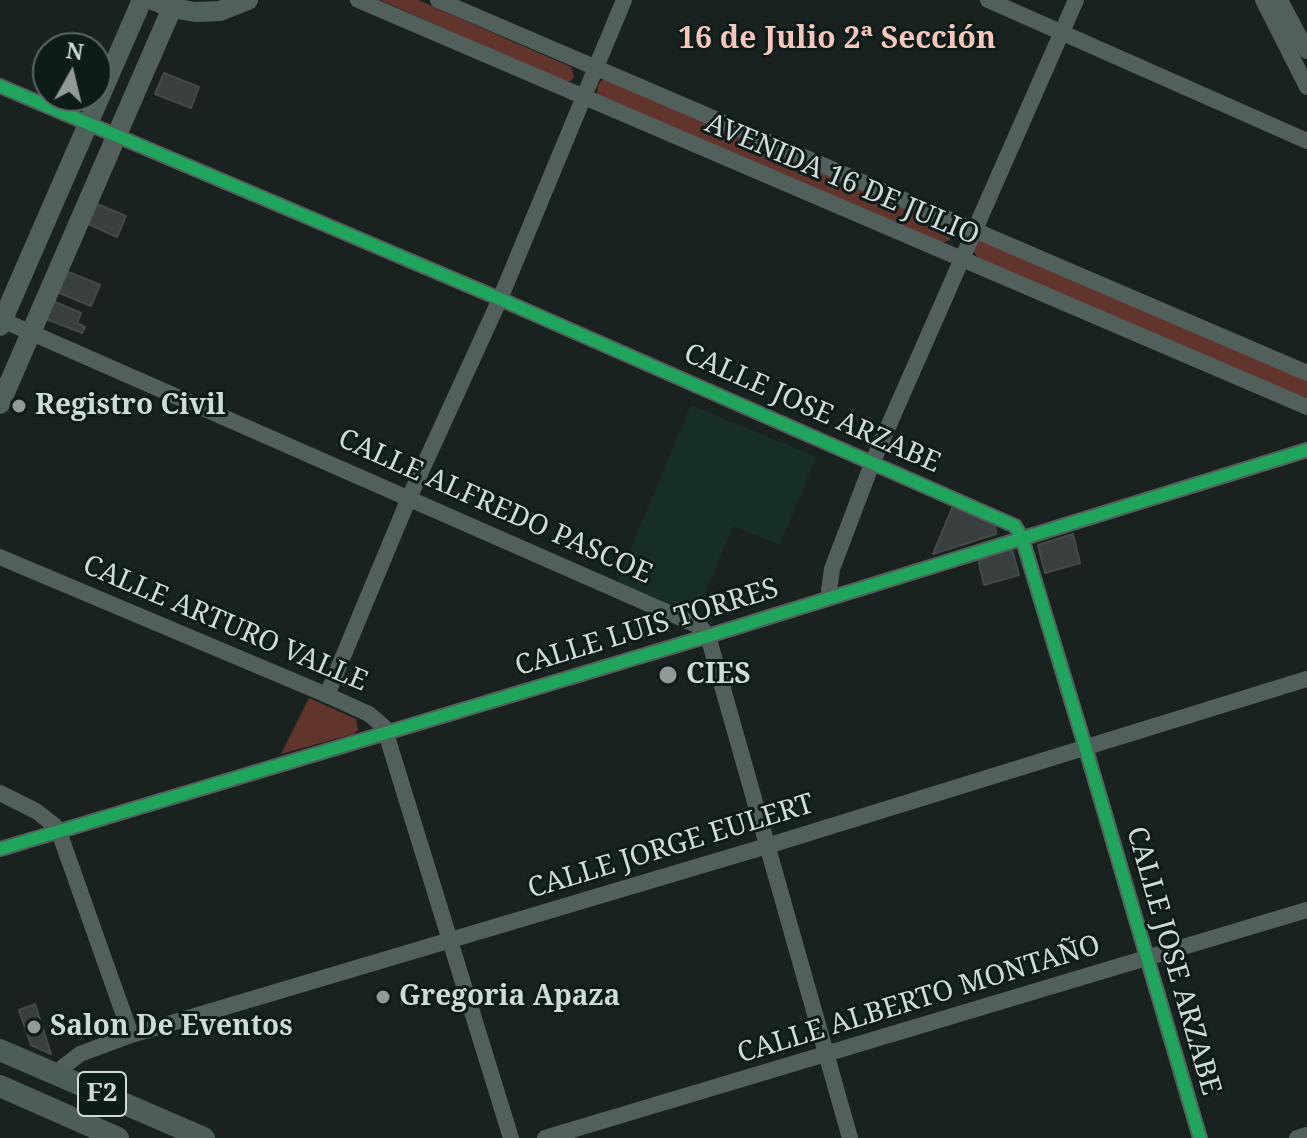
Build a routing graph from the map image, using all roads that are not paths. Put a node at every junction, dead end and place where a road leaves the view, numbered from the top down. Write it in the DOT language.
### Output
graph roads {
  1 [pos="142,0"];
  2 [pos="248,0"];
  3 [pos="358,0"];
  4 [pos="438,0"];
  5 [pos="624,0"];
  6 [pos="988,0"];
  7 [pos="1076,0"];
  8 [pos="1263,0"];
  9 [pos="1280,0"];
  10 [pos="162,4"];
  11 [pos="1061,32"];
  12 [pos="1307,51"];
  13 [pos="595,68"];
  14 [pos="0,86"];
  15 [pos="1307,87"];
  16 [pos="582,98"];
  17 [pos="88,125"];
  18 [pos="116,136"];
  19 [pos="1307,141"];
  20 [pos="975,230"];
  21 [pos="962,259"];
  22 [pos="500,299"];
  23 [pos="1,321"];
  24 [pos="31,332"];
  25 [pos="1307,373"];
  26 [pos="0,404"];
  27 [pos="1307,407"];
  28 [pos="1307,450"];
  29 [pos="873,461"];
  30 [pos="409,498"];
  31 [pos="1022,538"];
  32 [pos="0,557"];
  33 [pos="831,598"];
  34 [pos="708,636"];
  35 [pos="1307,679"];
  36 [pos="327,695"];
  37 [pos="386,732"];
  38 [pos="1085,746"];
  39 [pos="0,793"];
  40 [pos="59,832"];
  41 [pos="767,846"];
  42 [pos="0,849"];
  43 [pos="1307,910"];
  44 [pos="451,942"];
  45 [pos="1147,958"];
  46 [pos="131,1035"];
  47 [pos="0,1050"];
  48 [pos="825,1056"];
  49 [pos="59,1076"];
  50 [pos="0,1086"];
  51 [pos="1307,1135"];
  52 [pos="118,1138"];
  53 [pos="204,1138"];
  54 [pos="511,1138"];
  55 [pos="545,1138"];
  56 [pos="850,1138"];
  57 [pos="1200,1138"];
  58 [pos="1297,1138"];
  1 -- 17 [label="main road"];
  2 -- 10 [label="main road"];
  3 -- 16 [label="street, AVENIDA 16 DE JULIO"];
  4 -- 13 [label="street, AVENIDA 16 DE JULIO"];
  5 -- 13 [label="street"];
  6 -- 11 [label="street"];
  7 -- 11 [label="street"];
  8 -- 15 [label="street"];
  9 -- 12 [label="street"];
  10 -- 18 [label="main road"];
  11 -- 19 [label="street"];
  11 -- 20 [label="street"];
  13 -- 16 [label="street"];
  13 -- 20 [label="street, AVENIDA 16 DE JULIO"];
  14 -- 17 [label="street, CALLE JOSE ARZABE"];
  16 -- 21 [label="street, AVENIDA 16 DE JULIO"];
  16 -- 22 [label="street"];
  17 -- 18 [label="street, CALLE JOSE ARZABE"];
  17 -- 23 [label="main road"];
  18 -- 22 [label="street, CALLE JOSE ARZABE"];
  18 -- 24 [label="main road"];
  20 -- 21 [label="street"];
  20 -- 25 [label="street, AVENIDA 16 DE JULIO"];
  21 -- 27 [label="street, AVENIDA 16 DE JULIO"];
  21 -- 29 [label="street"];
  22 -- 29 [label="street, CALLE JOSE ARZABE"];
  22 -- 30 [label="street"];
  23 -- 24 [label="street, CALLE ALFREDO PASCOE"];
  24 -- 26 [label="main road"];
  24 -- 30 [label="street, CALLE ALFREDO PASCOE"];
  28 -- 31 [label="street, CALLE LUIS TORRES"];
  29 -- 31 [label="street, CALLE JOSE ARZABE"];
  29 -- 33 [label="street"];
  30 -- 34 [label="street, CALLE ALFREDO PASCOE"];
  30 -- 36 [label="street"];
  31 -- 33 [label="street, CALLE LUIS TORRES"];
  31 -- 38 [label="street, CALLE JOSE ARZABE"];
  32 -- 36 [label="street, CALLE ARTURO VALLE"];
  33 -- 34 [label="street, CALLE LUIS TORRES"];
  34 -- 37 [label="street, CALLE LUIS TORRES"];
  34 -- 41 [label="street"];
  35 -- 38 [label="street, CALLE JORGE EULERT"];
  36 -- 37 [label="street, CALLE ARTURO VALLE"];
  37 -- 40 [label="street, CALLE LUIS TORRES"];
  37 -- 44 [label="street"];
  38 -- 41 [label="street, CALLE JORGE EULERT"];
  38 -- 45 [label="street, CALLE JOSE ARZABE"];
  39 -- 40 [label="street"];
  40 -- 42 [label="street, CALLE LUIS TORRES"];
  40 -- 46 [label="street"];
  41 -- 44 [label="street, CALLE JORGE EULERT"];
  41 -- 48 [label="street"];
  43 -- 45 [label="street, CALLE ALBERTO MONTAÑO"];
  44 -- 46 [label="street, CALLE JORGE EULERT"];
  44 -- 54 [label="street"];
  45 -- 48 [label="street, CALLE ALBERTO MONTAÑO"];
  45 -- 57 [label="street, CALLE JOSE ARZABE"];
  46 -- 49 [label="street, CALLE JORGE EULERT"];
  47 -- 49 [label="highway, F2"];
  48 -- 55 [label="street, CALLE ALBERTO MONTAÑO"];
  48 -- 56 [label="street"];
  49 -- 53 [label="highway, F2"];
  50 -- 52 [label="highway, F2"];
  51 -- 58 [label="street"];
}
